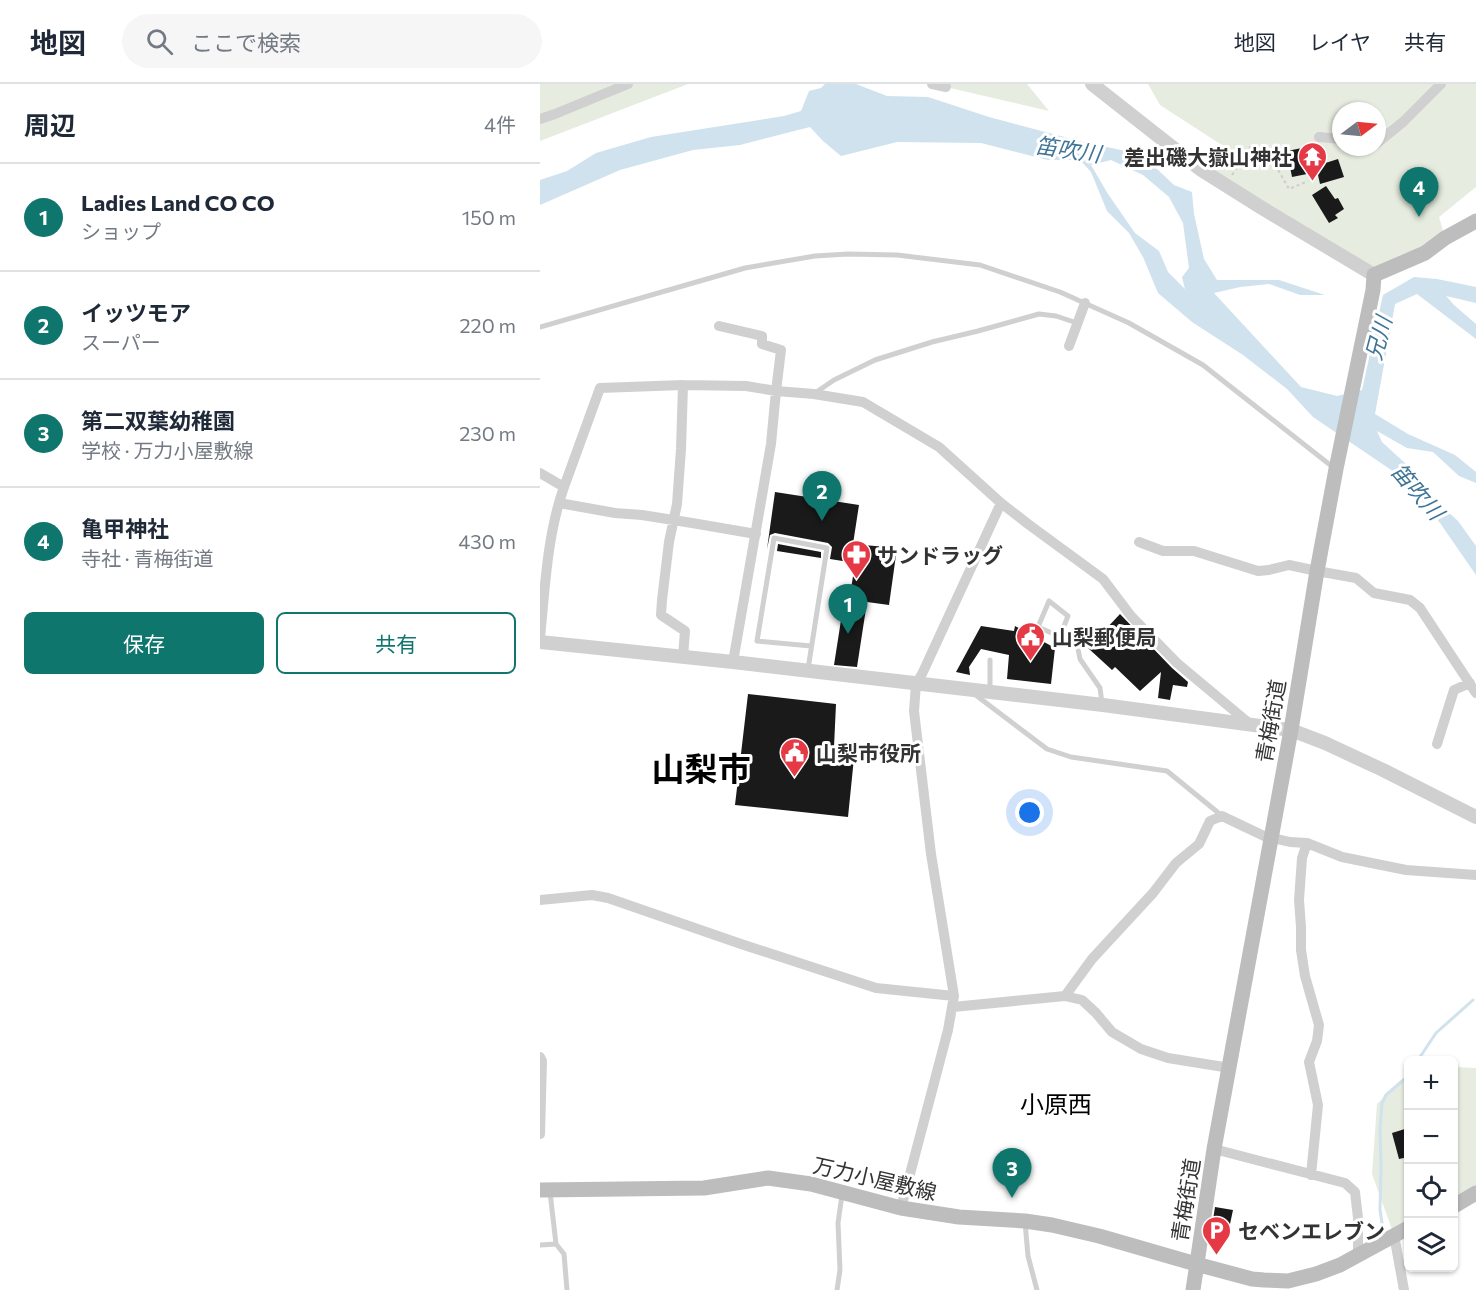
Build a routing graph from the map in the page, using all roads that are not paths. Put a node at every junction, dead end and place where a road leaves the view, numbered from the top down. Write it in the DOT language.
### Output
graph roads {
  1 [pos="628,84"];
  2 [pos="932,84"];
  3 [pos="1092,84"];
  4 [pos="1441,84"];
  5 [pos="946,87"];
  6 [pos="540,119"];
  7 [pos="1386,136"];
  8 [pos="1319,137"];
  9 [pos="1332,138"];
  10 [pos="1476,221"];
  11 [pos="1373,283"];
  12 [pos="1085,303"];
  13 [pos="1077,323"];
  14 [pos="719,326"];
  15 [pos="540,327"];
  16 [pos="1069,346"];
  17 [pos="683,384"];
  18 [pos="776,391"];
  19 [pos="814,394"];
  20 [pos="1337,464"];
  21 [pos="540,473"];
  22 [pos="564,487"];
  23 [pos="1001,502"];
  24 [pos="559,503"];
  25 [pos="673,520"];
  26 [pos="756,534"];
  27 [pos="1139,542"];
  28 [pos="1317,571"];
  29 [pos="1060,636"];
  30 [pos="540,638"];
  31 [pos="540,642"];
  32 [pos="811,646"];
  33 [pos="683,657"];
  34 [pos="990,660"];
  35 [pos="733,662"];
  36 [pos="807,671"];
  37 [pos="916,684"];
  38 [pos="1473,688"];
  39 [pos="969,690"];
  40 [pos="990,692"];
  41 [pos="1102,705"];
  42 [pos="1250,724"];
  43 [pos="1291,730"];
  44 [pos="1437,744"];
  45 [pos="1222,816"];
  46 [pos="1476,817"];
  47 [pos="1270,838"];
  48 [pos="1307,843"];
  49 [pos="1476,875"];
  50 [pos="540,900"];
  51 [pos="1065,996"];
  52 [pos="953,1002"];
  53 [pos="540,1057"];
  54 [pos="1230,1068"];
  55 [pos="540,1134"];
  56 [pos="1215,1149"];
  57 [pos="1311,1175"];
  58 [pos="545,1190"];
  59 [pos="842,1193"];
  60 [pos="1475,1199"];
  61 [pos="1458,1205"];
  62 [pos="901,1208"];
  63 [pos="1025,1221"];
  64 [pos="1404,1230"];
  65 [pos="1394,1235"];
  66 [pos="556,1244"];
  67 [pos="540,1245"];
  68 [pos="1358,1254"];
  69 [pos="1196,1264"];
  70 [pos="1263,1285"];
  71 [pos="567,1290"];
  72 [pos="837,1290"];
  73 [pos="1037,1290"];
  74 [pos="1192,1290"];
  75 [pos="1404,1290"];
  1 -- 6 [label="street"];
  2 -- 5 [label="street"];
  3 -- 11 [label="street"];
  4 -- 7 [label="street"];
  8 -- 9 [label="street"];
  10 -- 11 [label="main road"];
  11 -- 20 [label="main road, 青梅街道"];
  12 -- 13 [label="street"];
  12 -- 15 [label="lane"];
  12 -- 20 [label="lane"];
  13 -- 16 [label="street"];
  13 -- 19 [label="lane"];
  14 -- 18 [label="street"];
  17 -- 18 [label="street"];
  17 -- 22 [label="street"];
  17 -- 25 [label="street"];
  18 -- 19 [label="street"];
  18 -- 26 [label="street"];
  19 -- 23 [label="street"];
  20 -- 28 [label="main road, 青梅街道"];
  21 -- 22 [label="street"];
  22 -- 24 [label="street"];
  23 -- 37 [label="street"];
  23 -- 42 [label="street"];
  24 -- 25 [label="street"];
  24 -- 30 [label="street"];
  25 -- 26 [label="street"];
  25 -- 33 [label="street"];
  26 -- 35 [label="street"];
  27 -- 28 [label="street"];
  28 -- 38 [label="street"];
  28 -- 43 [label="main road, 青梅街道"];
  29 -- 29 [label="lane"];
  29 -- 41 [label="lane"];
  31 -- 33 [label="street"];
  32 -- 32 [label="lane"];
  32 -- 36 [label="lane"];
  33 -- 35 [label="street"];
  34 -- 40 [label="lane"];
  35 -- 36 [label="street"];
  36 -- 37 [label="street"];
  37 -- 39 [label="street"];
  37 -- 52 [label="street"];
  38 -- 44 [label="street"];
  39 -- 40 [label="street"];
  39 -- 45 [label="lane"];
  40 -- 41 [label="street"];
  41 -- 42 [label="street"];
  42 -- 43 [label="street"];
  43 -- 46 [label="street"];
  43 -- 47 [label="main road, 青梅街道"];
  45 -- 47 [label="street"];
  45 -- 51 [label="street"];
  47 -- 48 [label="street"];
  47 -- 54 [label="main road, 青梅街道"];
  48 -- 49 [label="street"];
  48 -- 57 [label="street"];
  50 -- 52 [label="street"];
  51 -- 52 [label="street"];
  51 -- 54 [label="street"];
  52 -- 62 [label="street"];
  53 -- 55 [label="street"];
  54 -- 56 [label="main road, 青梅街道"];
  56 -- 57 [label="street"];
  56 -- 69 [label="main road, 青梅街道"];
  57 -- 68 [label="street"];
  58 -- 59 [label="main road, 万力小屋敷線"];
  58 -- 66 [label="lane"];
  59 -- 62 [label="main road, 万力小屋敷線"];
  59 -- 72 [label="lane"];
  60 -- 61 [label="main road"];
  62 -- 63 [label="main road, 万力小屋敷線"];
  63 -- 69 [label="main road, 万力小屋敷線"];
  63 -- 73 [label="lane"];
  64 -- 65 [label="main road, 万力小屋敷線"];
  65 -- 68 [label="main road, 万力小屋敷線"];
  65 -- 75 [label="street"];
  66 -- 67 [label="lane"];
  66 -- 71 [label="lane"];
  68 -- 70 [label="main road, 万力小屋敷線"];
  69 -- 70 [label="main road, 万力小屋敷線"];
  69 -- 74 [label="main road, 青梅街道"];
}
